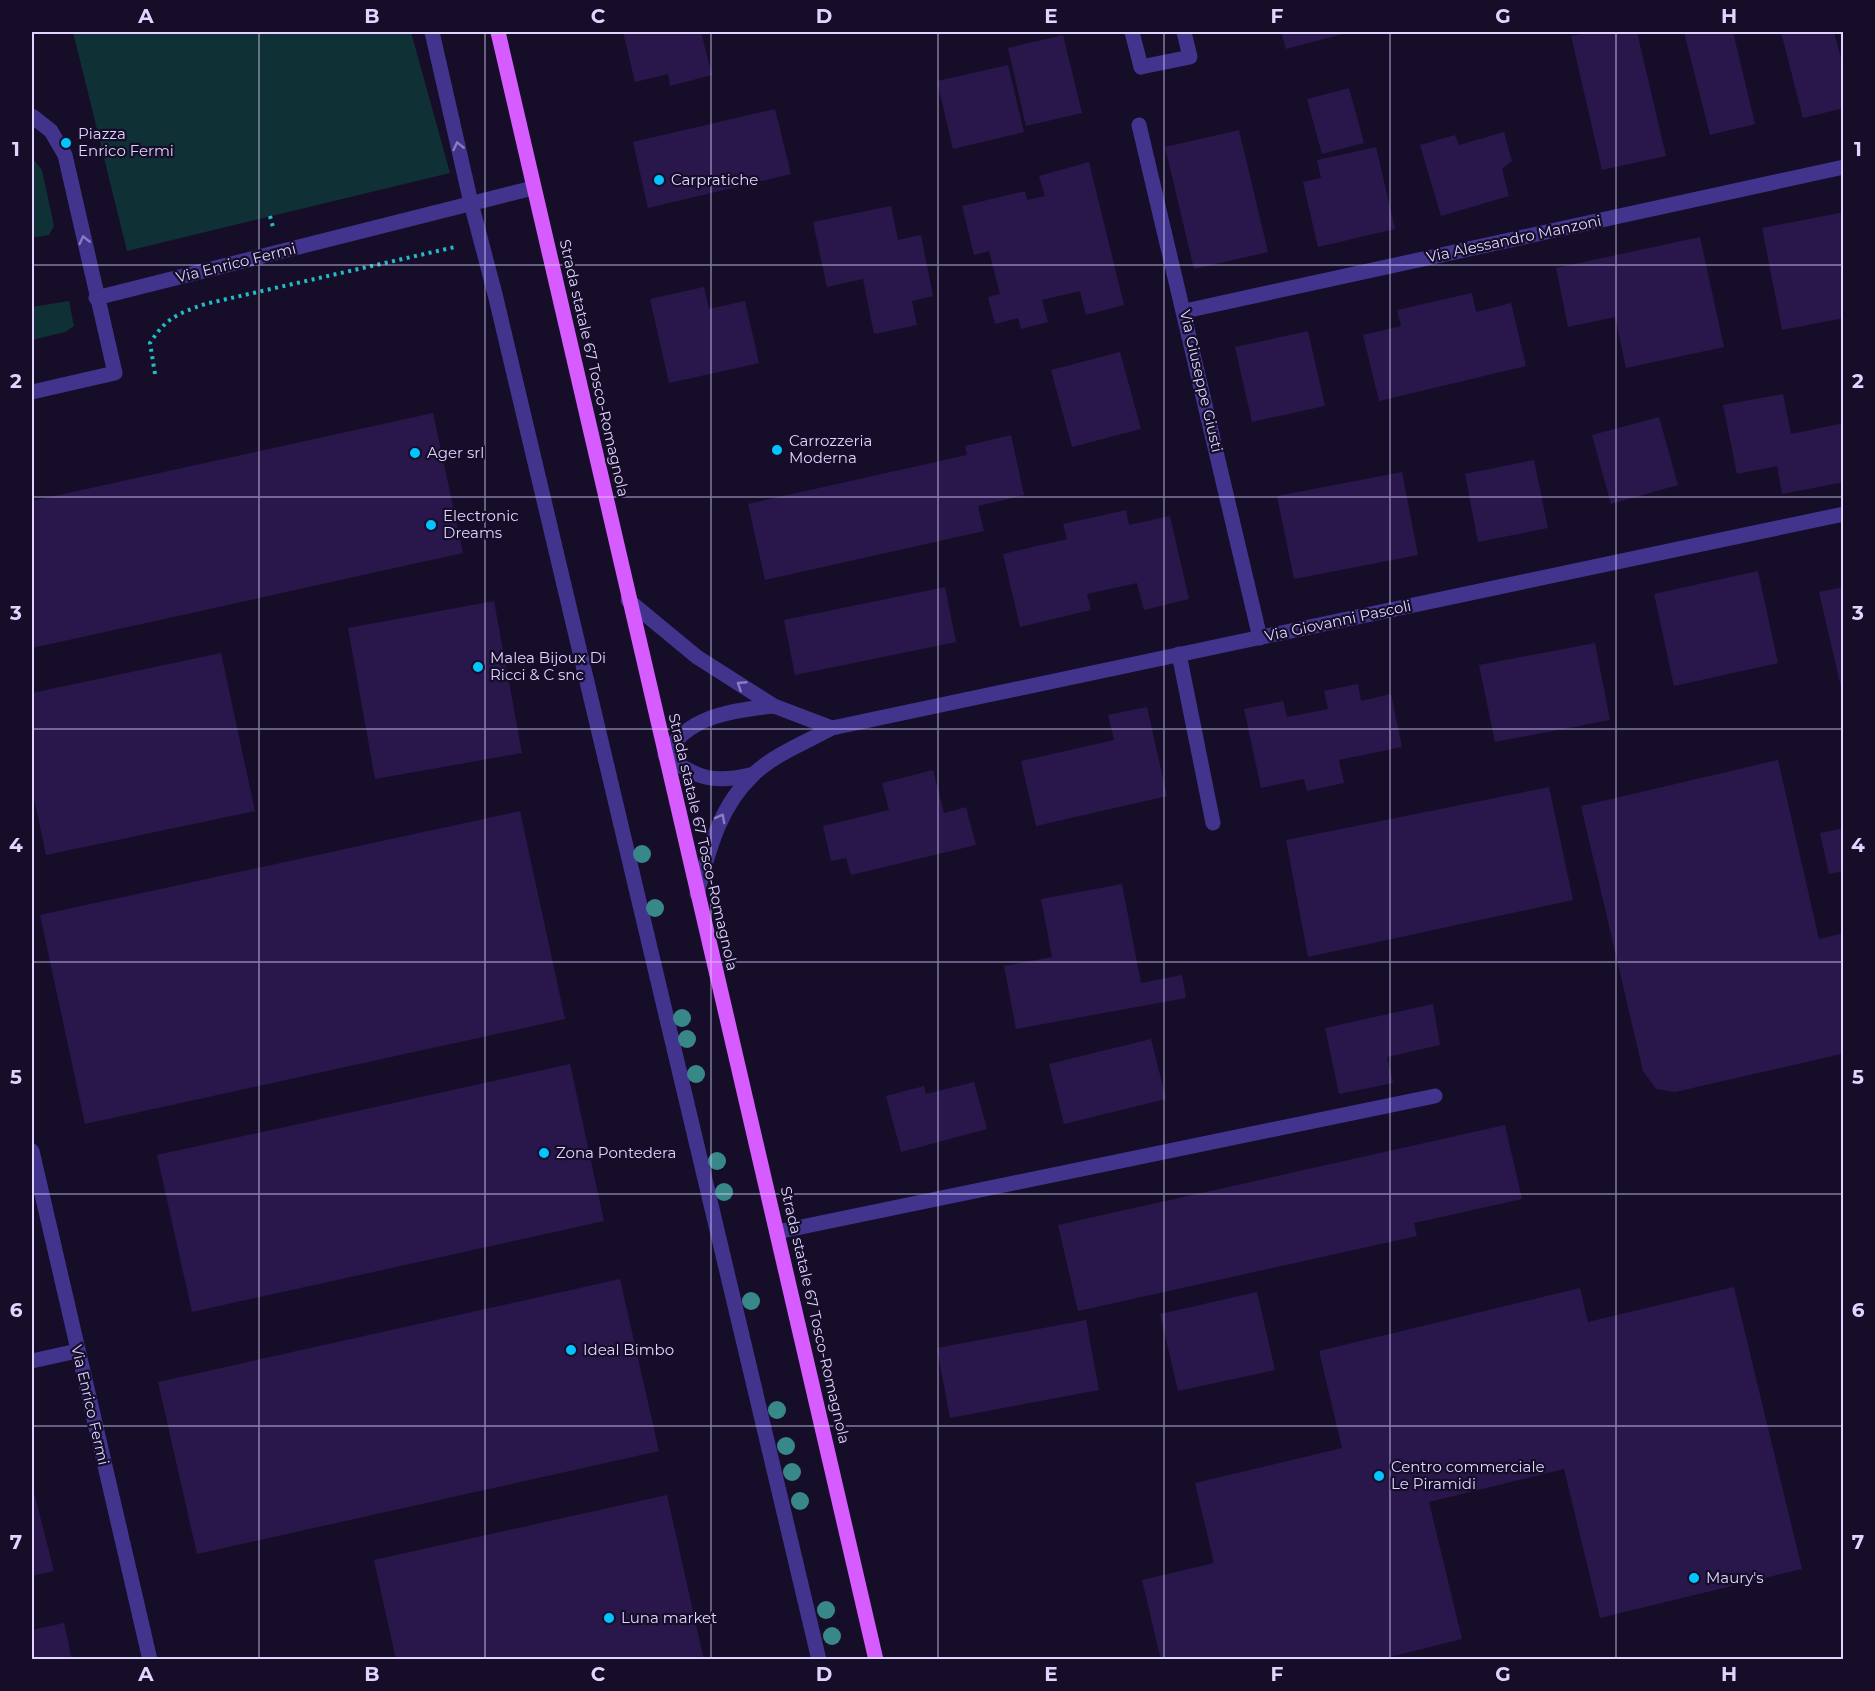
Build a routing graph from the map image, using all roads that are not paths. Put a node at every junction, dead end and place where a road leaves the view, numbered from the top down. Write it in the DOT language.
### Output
graph roads {
  1 [pos="432,32"];
  2 [pos="498,32"];
  3 [pos="1132,32"];
  4 [pos="1184,32"];
  5 [pos="32,116"];
  6 [pos="1139,125"];
  7 [pos="1844,167"];
  8 [pos="533,188"];
  9 [pos="471,203"];
  10 [pos="96,298"];
  11 [pos="1185,311"];
  12 [pos="32,392"];
  13 [pos="1844,514"];
  14 [pos="628,600"];
  15 [pos="1260,638"];
  16 [pos="1179,654"];
  17 [pos="774,706"];
  18 [pos="832,728"];
  19 [pos="664,755"];
  20 [pos="754,774"];
  21 [pos="1213,823"];
  22 [pos="697,894"];
  23 [pos="1436,1096"];
  24 [pos="32,1151"];
  25 [pos="777,1232"];
  26 [pos="77,1351"];
  27 [pos="32,1360"];
  28 [pos="150,1659"];
  29 [pos="819,1659"];
  30 [pos="876,1659"];
  9 -- 1 [label="street, one-way"];
  2 -- 8 [label="main road, Strada statale 67 Tosco-Romagnola"];
  3 -- 4 [label="street"];
  10 -- 5 [label="street, one-way"];
  6 -- 11 [label="street, Via Giuseppe Giusti"];
  7 -- 11 [label="street, Via Alessandro Manzoni"];
  8 -- 9 [label="street, Via Enrico Fermi"];
  8 -- 14 [label="main road, Strada statale 67 Tosco-Romagnola"];
  9 -- 10 [label="street, Via Enrico Fermi"];
  9 -- 29 [label="street"];
  10 -- 12 [label="street"];
  11 -- 15 [label="street, Via Giuseppe Giusti"];
  13 -- 15 [label="street, Via Giovanni Pascoli"];
  17 -- 14 [label="street, one-way"];
  14 -- 19 [label="main road, Strada statale 67 Tosco-Romagnola"];
  15 -- 16 [label="street, Via Giovanni Pascoli"];
  16 -- 18 [label="street, Via Giovanni Pascoli"];
  16 -- 21 [label="street"];
  17 -- 18 [label="street"];
  17 -- 19 [label="street"];
  18 -- 20 [label="street, Via Giovanni Pascoli"];
  19 -- 20 [label="street, Via Giovanni Pascoli"];
  19 -- 22 [label="main road, Strada statale 67 Tosco-Romagnola"];
  22 -- 20 [label="street, Via Giovanni Pascoli, one-way"];
  22 -- 25 [label="main road, Strada statale 67 Tosco-Romagnola"];
  23 -- 25 [label="street"];
  24 -- 26 [label="street, Via Enrico Fermi"];
  25 -- 30 [label="main road, Strada statale 67 Tosco-Romagnola"];
  26 -- 27 [label="street"];
  26 -- 28 [label="street, Via Enrico Fermi"];
}
